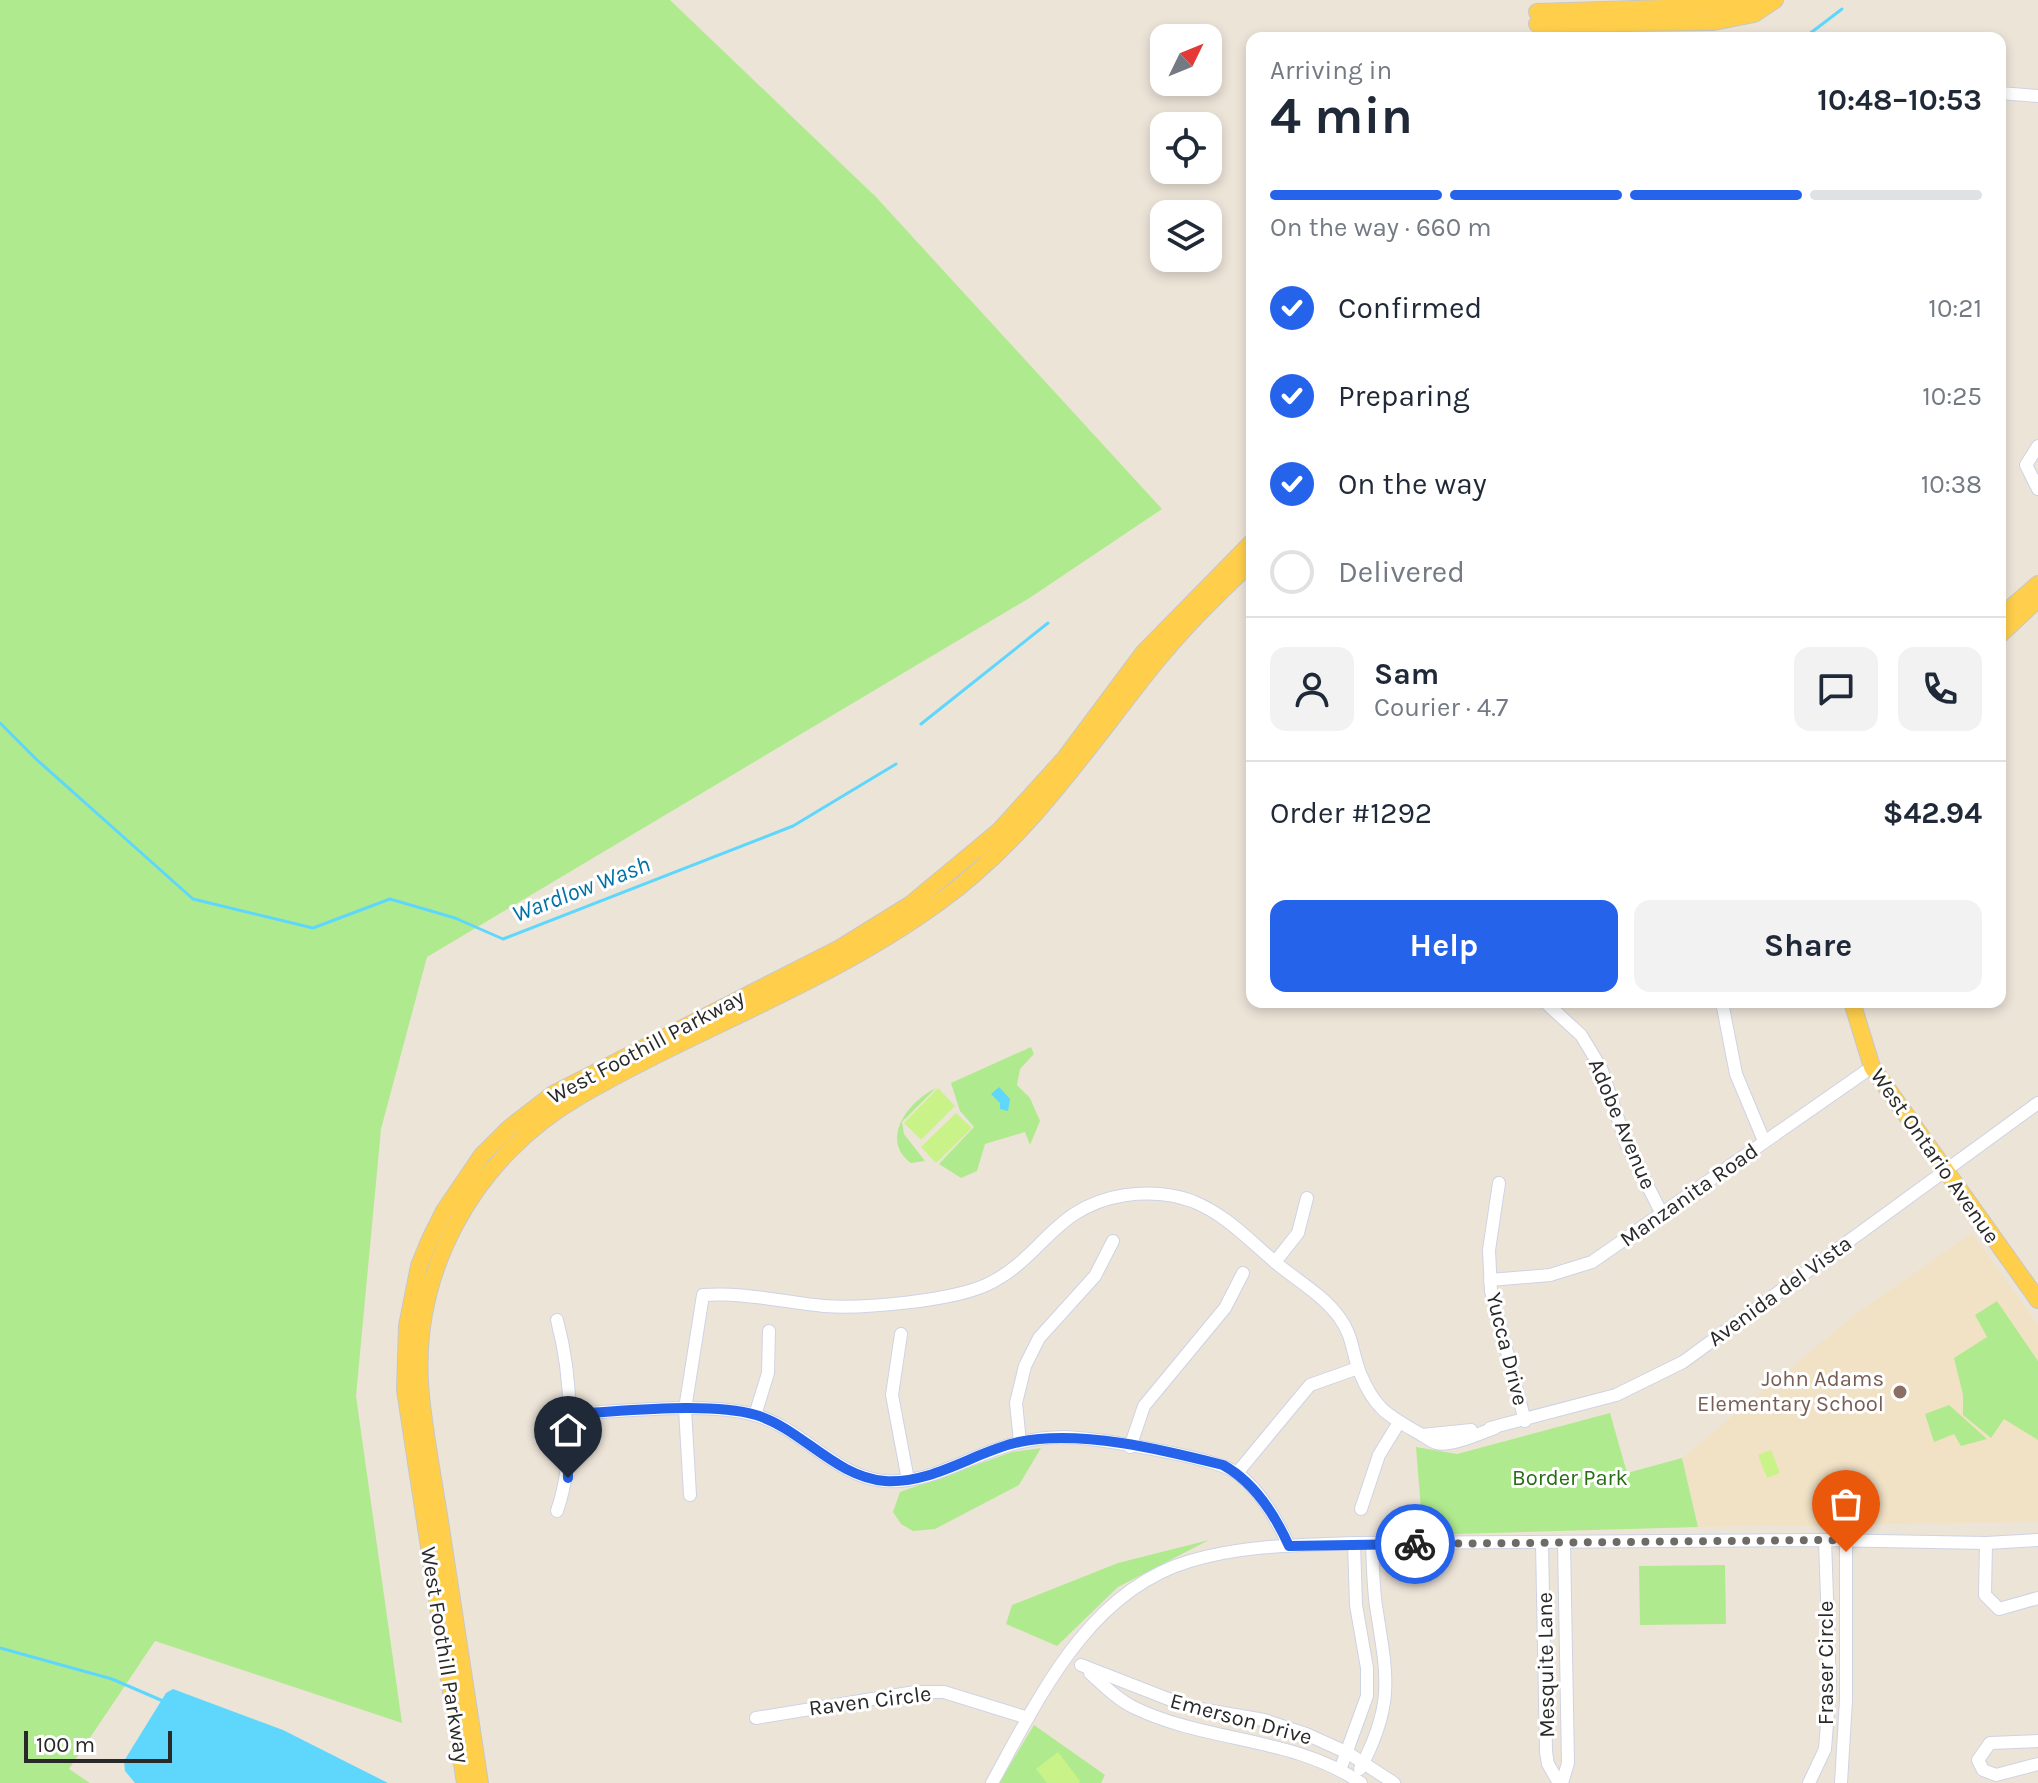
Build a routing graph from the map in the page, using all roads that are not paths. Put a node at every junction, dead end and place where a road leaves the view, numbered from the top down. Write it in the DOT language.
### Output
graph roads {
  1 [pos="1673,3"];
  2 [pos="1770,3"];
  3 [pos="1537,19"];
  4 [pos="1558,19"];
  5 [pos="2006,93"];
  6 [pos="2038,96"];
  7 [pos="2038,446"];
  8 [pos="2038,489"];
  9 [pos="1246,548"];
  10 [pos="1246,568"];
  11 [pos="2038,584"];
  12 [pos="2038,599"];
  13 [pos="2006,612"];
  14 [pos="2006,629"];
  15 [pos="1552,1008"];
  16 [pos="1723,1008"];
  17 [pos="1854,1008"];
  18 [pos="1872,1067"];
  19 [pos="2038,1103"];
  20 [pos="1764,1141"];
  21 [pos="1944,1171"];
  22 [pos="1499,1183"];
  23 [pos="1307,1198"];
  24 [pos="1662,1214"];
  25 [pos="1113,1241"];
  26 [pos="1275,1262"];
  27 [pos="1243,1273"];
  28 [pos="1490,1280"];
  29 [pos="2038,1300"];
  30 [pos="557,1320"];
  31 [pos="769,1331"];
  32 [pos="901,1334"];
  33 [pos="1358,1368"];
  34 [pos="685,1409"];
  35 [pos="567,1414"];
  36 [pos="755,1415"];
  37 [pos="1525,1421"];
  38 [pos="1398,1424"];
  39 [pos="1020,1442"];
  40 [pos="1130,1447"];
  41 [pos="1237,1473"];
  42 [pos="908,1480"];
  43 [pos="690,1495"];
  44 [pos="1361,1509"];
  45 [pos="557,1511"];
  46 [pos="1825,1540"];
  47 [pos="2038,1540"];
  48 [pos="1846,1541"];
  49 [pos="1354,1543"];
  50 [pos="1372,1543"];
  51 [pos="1542,1543"];
  52 [pos="1564,1543"];
  53 [pos="1986,1543"];
  54 [pos="1285,1546"];
  55 [pos="2038,1598"];
  56 [pos="1066,1655"];
  57 [pos="1081,1665"];
  58 [pos="756,1718"];
  59 [pos="1028,1718"];
  60 [pos="457,1733"];
  61 [pos="2038,1741"];
  62 [pos="1348,1753"];
  63 [pos="1364,1762"];
  64 [pos="2038,1764"];
  65 [pos="1340,1770"];
  66 [pos="1358,1781"];
  67 [pos="465,1783"];
  68 [pos="473,1783"];
  69 [pos="480,1783"];
  70 [pos="992,1783"];
  71 [pos="1394,1783"];
  72 [pos="1560,1783"];
  73 [pos="1809,1783"];
  74 [pos="1841,1783"];
  1 -- 2 [label="main road"];
  1 -- 4 [label="main road"];
  2 -- 4 [label="main road"];
  3 -- 4 [label="main road"];
  5 -- 6 [label="street"];
  7 -- 8 [label="street"];
  9 -- 60 [label="main road, West Foothill Parkway"];
  10 -- 69 [label="main road, West Foothill Parkway"];
  11 -- 13 [label="main road"];
  12 -- 14 [label="main road"];
  15 -- 24 [label="street, Adobe Avenue"];
  16 -- 20 [label="street"];
  17 -- 18 [label="main road, West Ontario Avenue"];
  18 -- 20 [label="street, Manzanita Road"];
  18 -- 21 [label="main road, West Ontario Avenue"];
  19 -- 21 [label="street, Avenida del Vista"];
  20 -- 24 [label="street, Manzanita Road"];
  21 -- 29 [label="main road, West Ontario Avenue"];
  21 -- 37 [label="street, Avenida del Vista"];
  22 -- 28 [label="street, Yucca Drive"];
  23 -- 26 [label="street"];
  24 -- 28 [label="street, Manzanita Road"];
  25 -- 39 [label="street"];
  26 -- 33 [label="street, Avenida del Vista"];
  26 -- 34 [label="street, Avenida del Vista"];
  27 -- 40 [label="street"];
  28 -- 37 [label="street, Yucca Drive"];
  30 -- 35 [label="street"];
  31 -- 36 [label="street"];
  32 -- 42 [label="street"];
  33 -- 38 [label="street, Avenida del Vista"];
  33 -- 41 [label="street"];
  34 -- 35 [label="street"];
  34 -- 36 [label="street"];
  34 -- 43 [label="street"];
  35 -- 45 [label="street"];
  36 -- 42 [label="street"];
  37 -- 38 [label="street, Avenida del Vista"];
  38 -- 44 [label="street"];
  39 -- 40 [label="street"];
  39 -- 42 [label="street"];
  40 -- 41 [label="street"];
  41 -- 54 [label="street"];
  46 -- 48 [label="street"];
  46 -- 52 [label="street"];
  46 -- 73 [label="street, Fraser Circle"];
  47 -- 53 [label="street"];
  48 -- 53 [label="street"];
  48 -- 74 [label="street, Fraser Circle"];
  49 -- 50 [label="street"];
  49 -- 54 [label="street"];
  49 -- 62 [label="street"];
  50 -- 51 [label="street"];
  50 -- 63 [label="street"];
  51 -- 52 [label="street"];
  51 -- 72 [label="street, Mesquite Lane"];
  52 -- 72 [label="street, Mesquite Lane"];
  53 -- 55 [label="street"];
  54 -- 56 [label="street"];
  56 -- 57 [label="street, Emerson Drive"];
  56 -- 59 [label="street"];
  57 -- 62 [label="street, Emerson Drive"];
  57 -- 65 [label="street, Emerson Drive"];
  58 -- 59 [label="street, Raven Circle"];
  59 -- 70 [label="street"];
  60 -- 67 [label="main road, West Foothill Parkway"];
  60 -- 68 [label="main road"];
  61 -- 64 [label="street"];
  62 -- 63 [label="street, Emerson Drive"];
  62 -- 65 [label="street"];
  63 -- 66 [label="street"];
  63 -- 71 [label="street, Emerson Drive"];
  65 -- 66 [label="street, Emerson Drive"];
}
